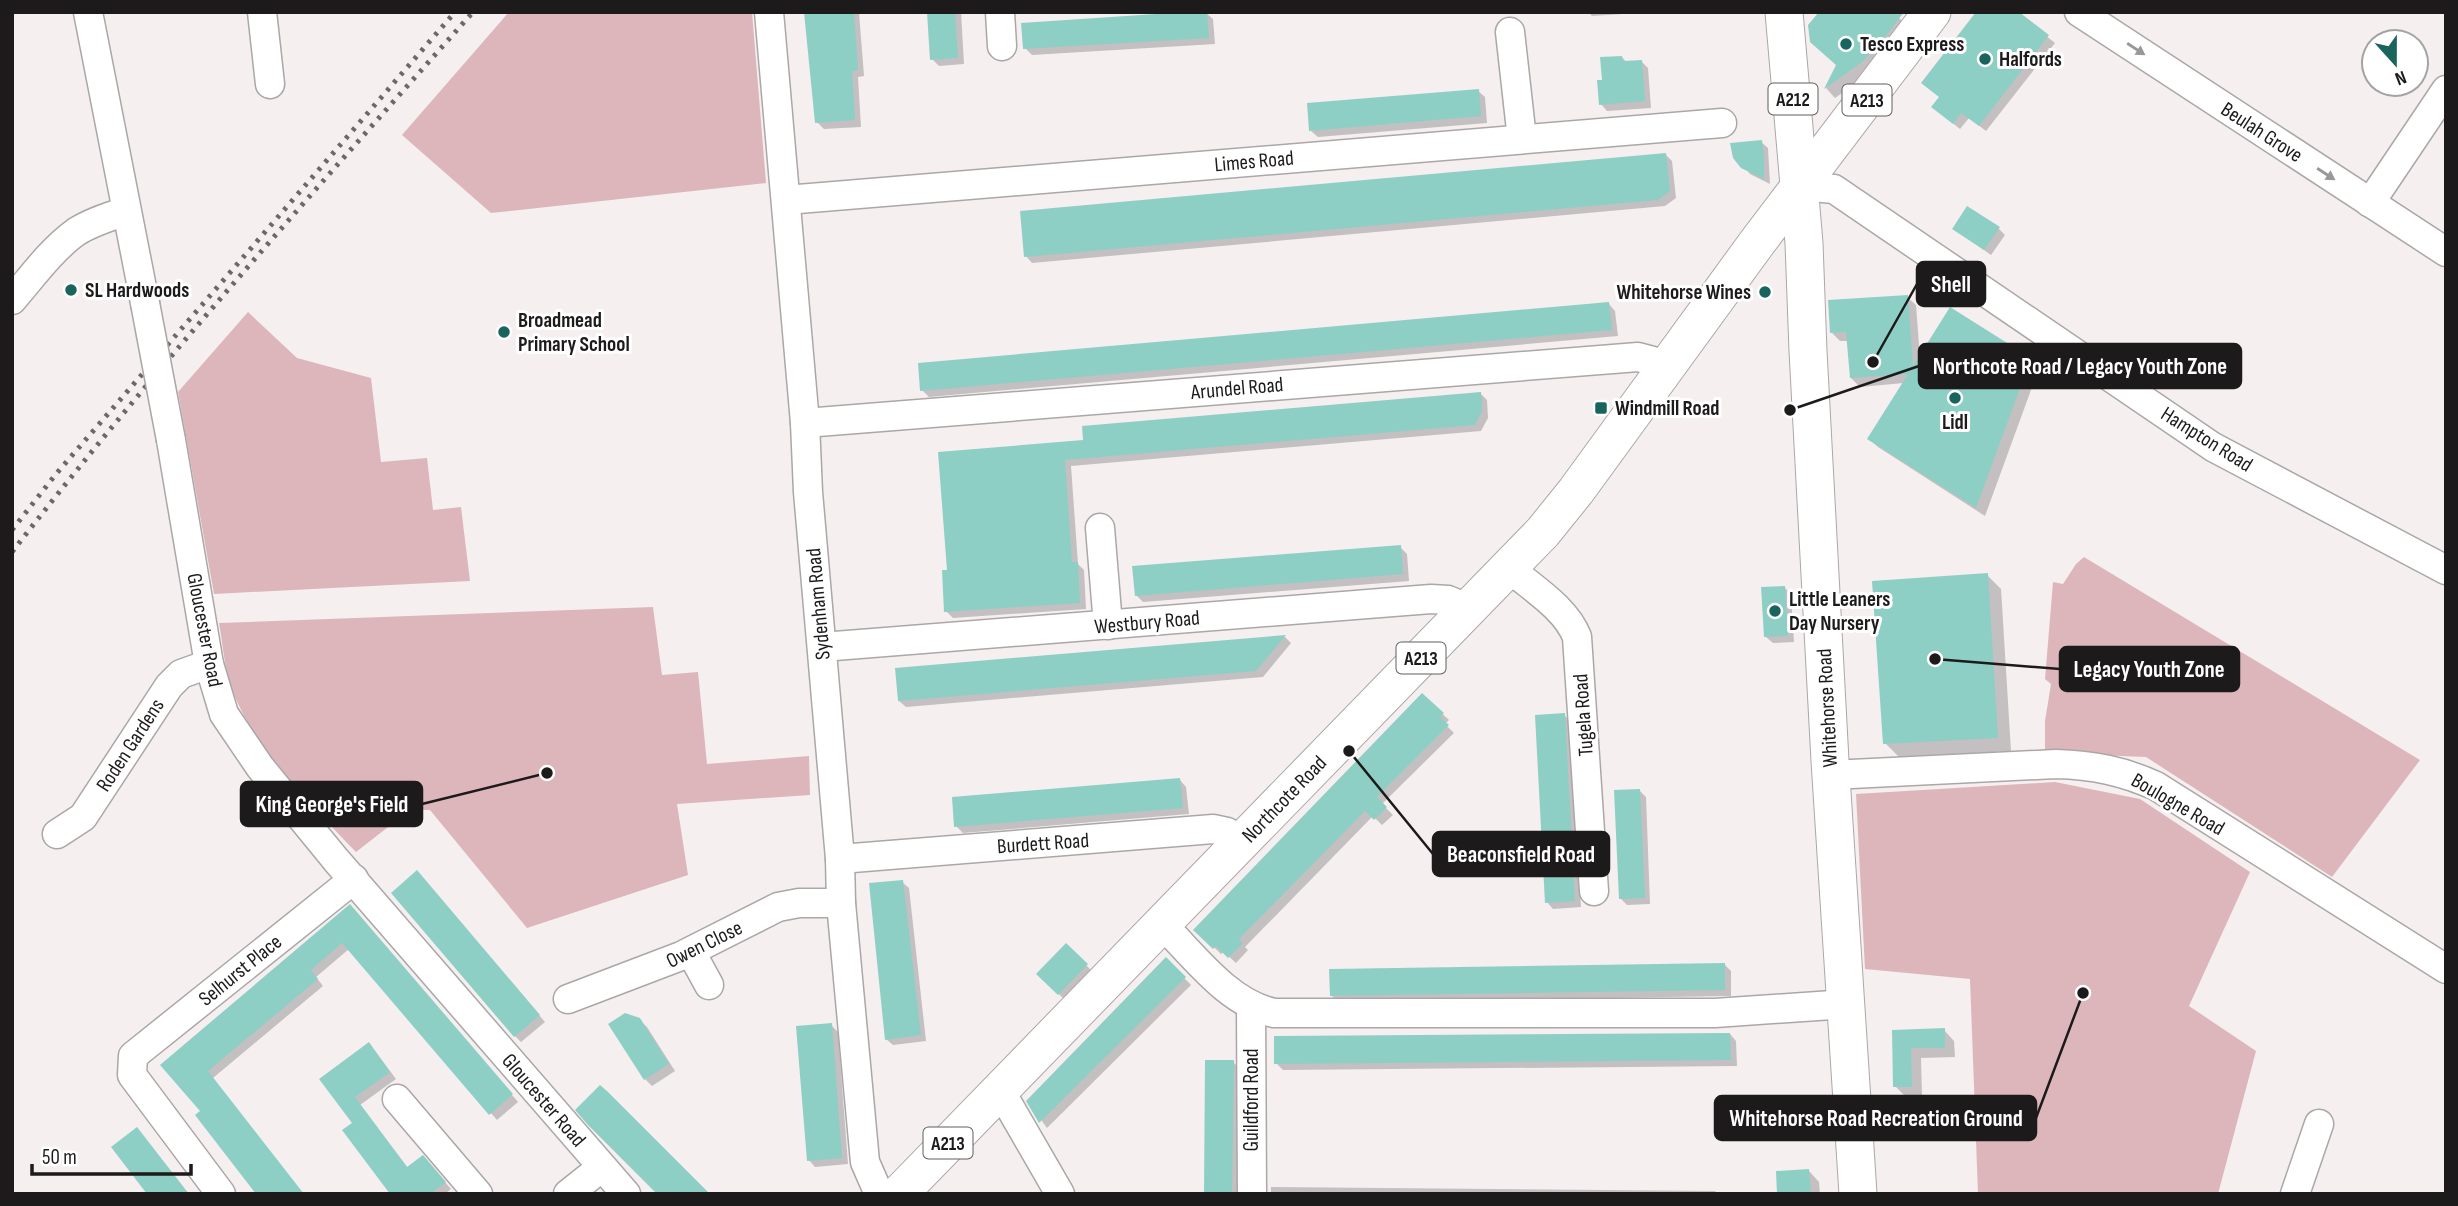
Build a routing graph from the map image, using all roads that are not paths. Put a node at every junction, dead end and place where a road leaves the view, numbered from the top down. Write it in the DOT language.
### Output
graph roads {
  1 [pos="89,12"];
  2 [pos="262,12"];
  3 [pos="769,12"];
  4 [pos="1000,12"];
  5 [pos="1784,12"];
  6 [pos="1932,12"];
  7 [pos="2079,12"];
  8 [pos="1510,32"];
  9 [pos="1002,46"];
  10 [pos="270,84"];
  11 [pos="2446,90"];
  12 [pos="1722,124"];
  13 [pos="1522,139"];
  14 [pos="1801,186"];
  15 [pos="786,200"];
  16 [pos="2370,203"];
  17 [pos="126,211"];
  18 [pos="1755,247"];
  19 [pos="2446,252"];
  20 [pos="1806,268"];
  21 [pos="12,300"];
  22 [pos="1665,369"];
  23 [pos="805,424"];
  24 [pos="1100,528"];
  25 [pos="1509,568"];
  26 [pos="2446,570"];
  27 [pos="1470,609"];
  28 [pos="1108,625"];
  29 [pos="822,648"];
  30 [pos="209,664"];
  31 [pos="1830,775"];
  32 [pos="57,834"];
  33 [pos="1243,841"];
  34 [pos="840,859"];
  35 [pos="354,880"];
  36 [pos="1594,891"];
  37 [pos="841,903"];
  38 [pos="1163,925"];
  39 [pos="691,952"];
  40 [pos="2446,970"];
  41 [pos="709,985"];
  42 [pos="568,999"];
  43 [pos="1847,1004"];
  44 [pos="1251,1006"];
  45 [pos="998,1094"];
  46 [pos="397,1100"];
  47 [pos="2319,1124"];
  48 [pos="602,1167"];
  49 [pos="221,1194"];
  50 [pos="478,1194"];
  51 [pos="568,1194"];
  52 [pos="626,1194"];
  53 [pos="879,1194"];
  54 [pos="899,1194"];
  55 [pos="1060,1194"];
  56 [pos="1252,1194"];
  57 [pos="1858,1194"];
  58 [pos="2295,1194"];
  1 -- 17 [label="street, Gloucester Road"];
  2 -- 10 [label="street"];
  3 -- 15 [label="street, Sydenham Road"];
  4 -- 9 [label="street"];
  5 -- 14 [label="main road, Whitehorse Road / A212"];
  6 -- 14 [label="main road, A213"];
  7 -- 16 [label="street, Beulah Grove, one-way"];
  8 -- 13 [label="street"];
  11 -- 16 [label="street"];
  12 -- 13 [label="street, Limes Road"];
  13 -- 15 [label="street, Limes Road"];
  14 -- 18 [label="main road, Northcote Road / A213"];
  14 -- 20 [label="main road, Whitehorse Road / A212"];
  14 -- 26 [label="street, Hampton Road"];
  15 -- 23 [label="street, Sydenham Road"];
  16 -- 19 [label="street, Beulah Grove"];
  17 -- 21 [label="street"];
  17 -- 30 [label="street, Gloucester Road, bridge"];
  18 -- 20 [label="main road"];
  18 -- 22 [label="main road, Northcote Road / A213"];
  20 -- 31 [label="main road, Whitehorse Road / A212"];
  22 -- 23 [label="street, Arundel Road"];
  22 -- 25 [label="main road, Northcote Road / A213"];
  23 -- 29 [label="street, Sydenham Road"];
  24 -- 28 [label="street"];
  25 -- 27 [label="main road, Northcote Road / A213"];
  25 -- 36 [label="street, Tugela Road"];
  27 -- 28 [label="street, Westbury Road"];
  27 -- 33 [label="main road, Northcote Road / A213"];
  28 -- 29 [label="street, Westbury Road"];
  29 -- 34 [label="street, Sydenham Road"];
  30 -- 32 [label="street, Roden Gardens"];
  30 -- 35 [label="street, Gloucester Road"];
  31 -- 40 [label="street, Boulogne Road"];
  31 -- 43 [label="main road, Whitehorse Road / A212"];
  33 -- 34 [label="street, Burdett Road"];
  33 -- 38 [label="main road, Northcote Road / A213"];
  34 -- 37 [label="street, Sydenham Road"];
  35 -- 48 [label="street, Gloucester Road"];
  35 -- 49 [label="street, Selhurst Place"];
  37 -- 39 [label="street, Owen Close"];
  37 -- 53 [label="street, Sydenham Road"];
  38 -- 44 [label="street"];
  38 -- 45 [label="main road, Northcote Road / A213"];
  39 -- 41 [label="street"];
  39 -- 42 [label="street, Owen Close"];
  43 -- 44 [label="street"];
  43 -- 57 [label="main road, Whitehorse Road / A212"];
  44 -- 56 [label="street, Guildford Road"];
  45 -- 54 [label="main road, Northcote Road / A213"];
  45 -- 55 [label="street"];
  46 -- 50 [label="street"];
  47 -- 58 [label="street"];
  48 -- 51 [label="street"];
  48 -- 52 [label="street, Gloucester Road"];
}
